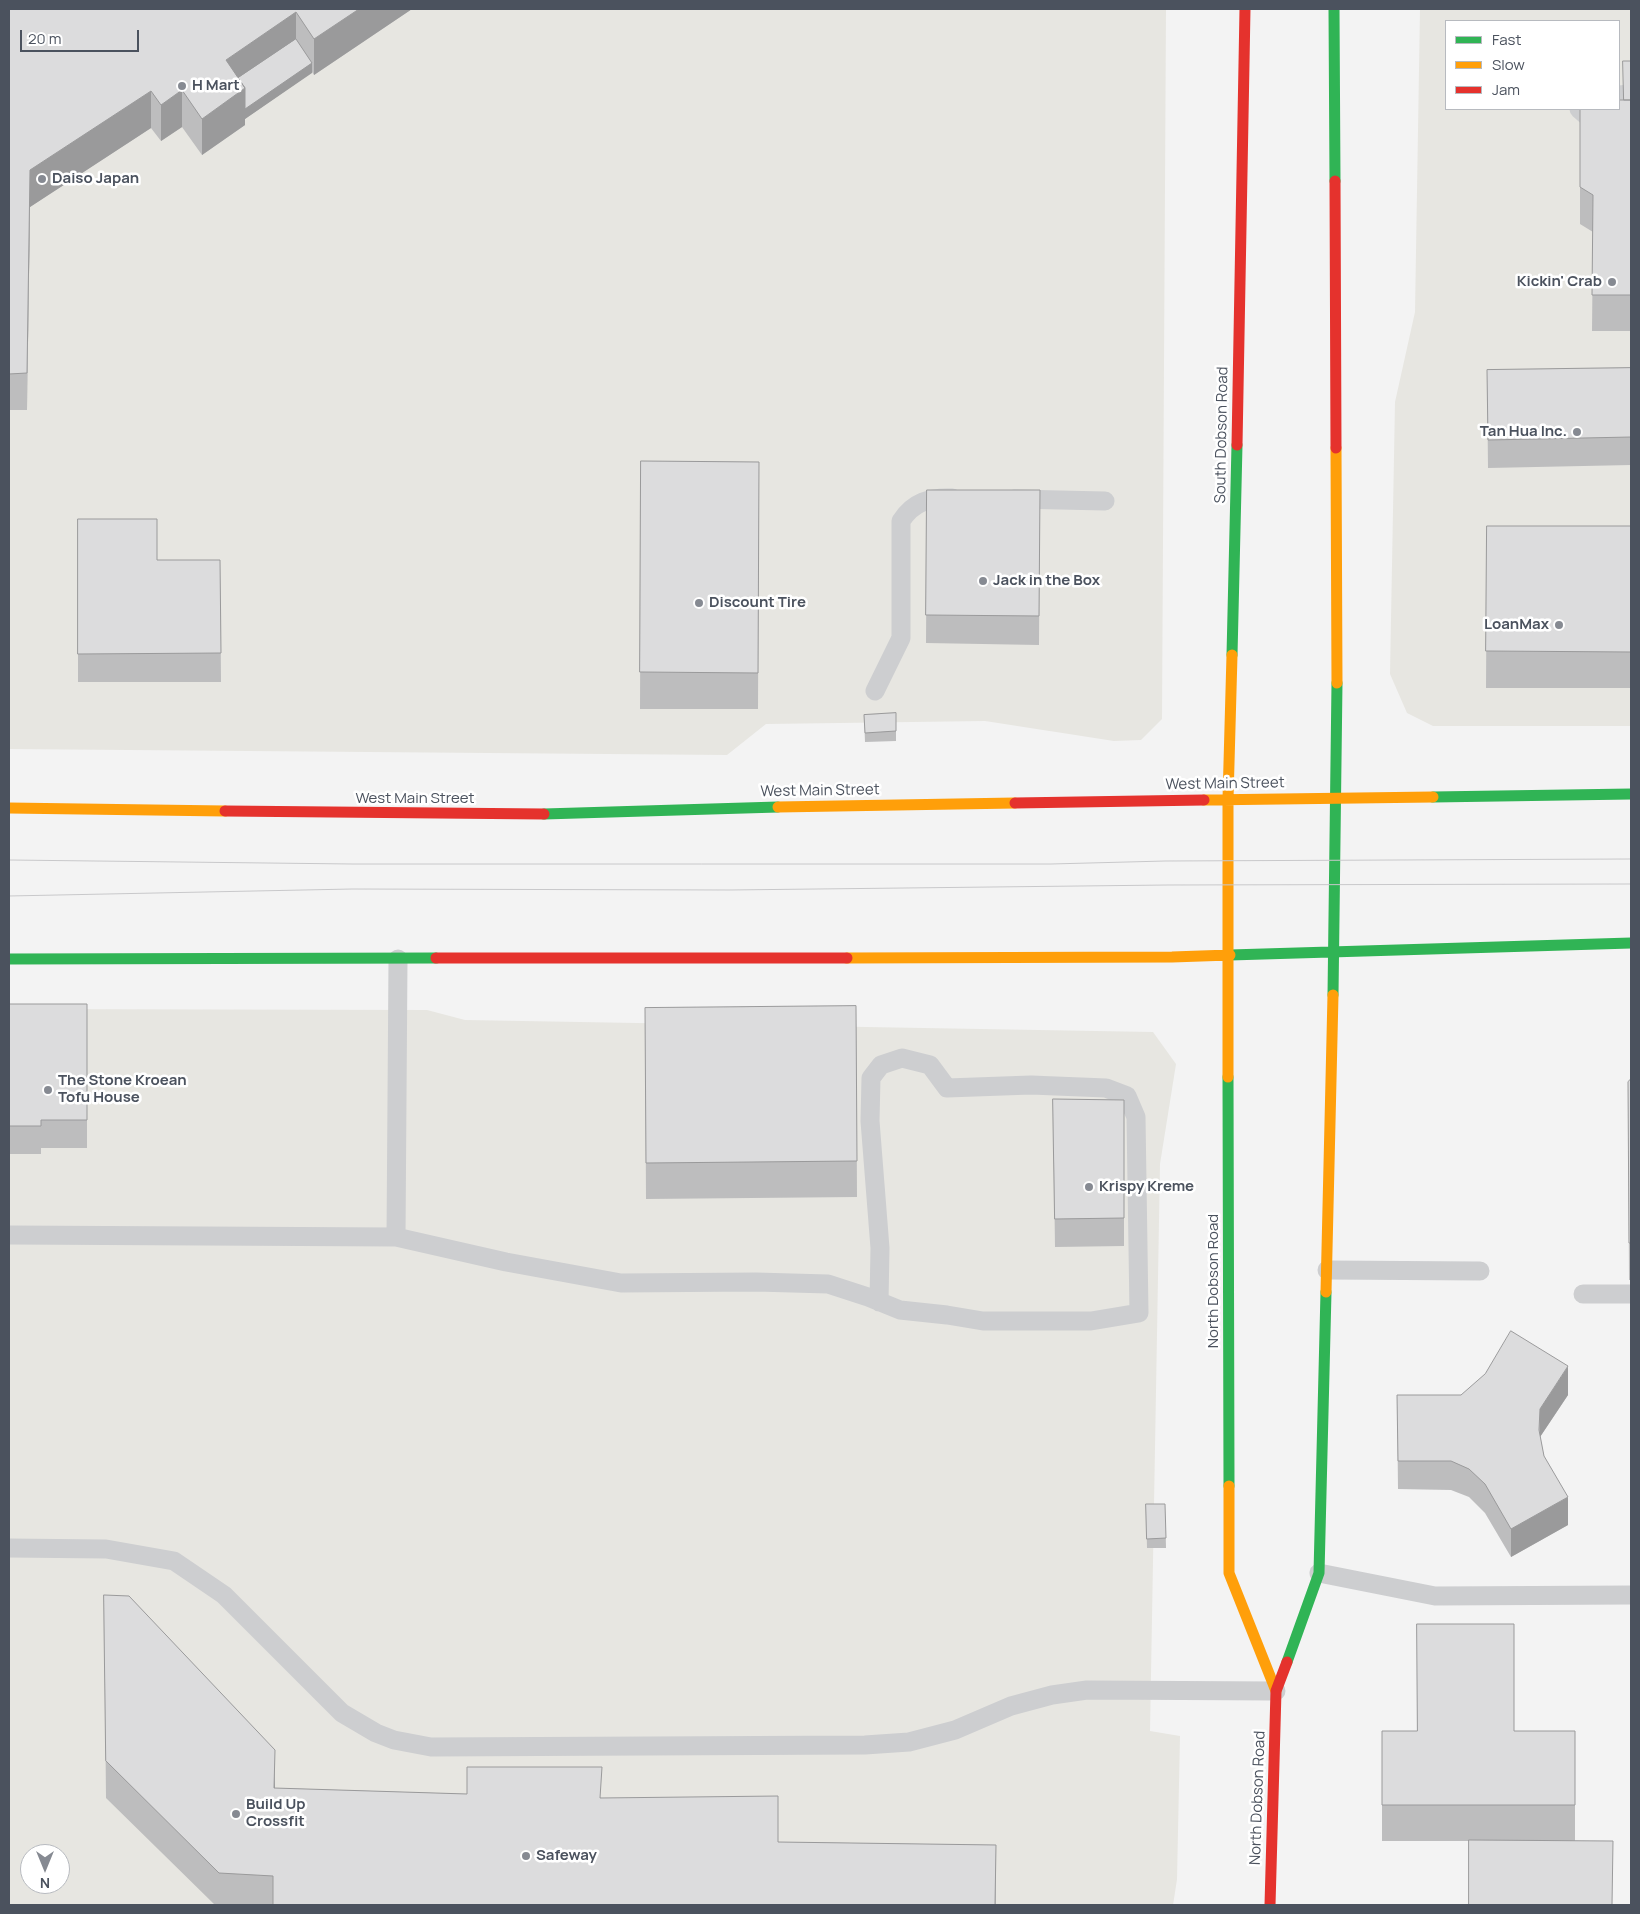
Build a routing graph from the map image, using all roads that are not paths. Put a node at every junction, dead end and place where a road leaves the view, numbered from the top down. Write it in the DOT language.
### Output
graph roads {
  1 [pos="1245,9"];
  2 [pos="1334,9"];
  3 [pos="1581,110"];
  4 [pos="1631,124"];
  5 [pos="966,498"];
  6 [pos="996,499"];
  7 [pos="1106,501"];
  8 [pos="875,691"];
  9 [pos="1631,794"];
  10 [pos="1336,797"];
  11 [pos="1228,799"];
  12 [pos="9,808"];
  13 [pos="1228,861"];
  14 [pos="1631,943"];
  15 [pos="1334,952"];
  16 [pos="1228,955"];
  17 [pos="9,959"];
  18 [pos="398,959"];
  19 [pos="9,1235"];
  20 [pos="396,1237"];
  21 [pos="1327,1270"];
  22 [pos="1480,1271"];
  23 [pos="1583,1294"];
  24 [pos="1631,1294"];
  25 [pos="879,1302"];
  26 [pos="9,1548"];
  27 [pos="1319,1573"];
  28 [pos="1631,1595"];
  29 [pos="1276,1691"];
  30 [pos="1270,1905"];
  1 -- 11 [label="main road, South Dobson Road"];
  2 -- 10 [label="main road"];
  3 -- 4 [label="lane"];
  5 -- 8 [label="lane"];
  6 -- 7 [label="lane"];
  9 -- 10 [label="main road, West Main Street"];
  10 -- 11 [label="main road, West Main Street"];
  10 -- 15 [label="main road, North Dobson Road"];
  11 -- 12 [label="main road, West Main Street"];
  11 -- 13 [label="main road, South Dobson Road"];
  13 -- 16 [label="main road, North Dobson Road"];
  14 -- 15 [label="main road"];
  15 -- 16 [label="main road"];
  15 -- 21 [label="main road, North Dobson Road"];
  16 -- 18 [label="main road"];
  16 -- 29 [label="main road, North Dobson Road"];
  17 -- 18 [label="main road"];
  18 -- 20 [label="lane"];
  19 -- 20 [label="lane"];
  20 -- 25 [label="lane"];
  21 -- 22 [label="lane"];
  21 -- 27 [label="main road, North Dobson Road"];
  23 -- 24 [label="lane"];
  25 -- 25 [label="lane"];
  26 -- 29 [label="lane"];
  27 -- 28 [label="lane"];
  27 -- 29 [label="main road, North Dobson Road"];
  29 -- 30 [label="main road, North Dobson Road"];
}
